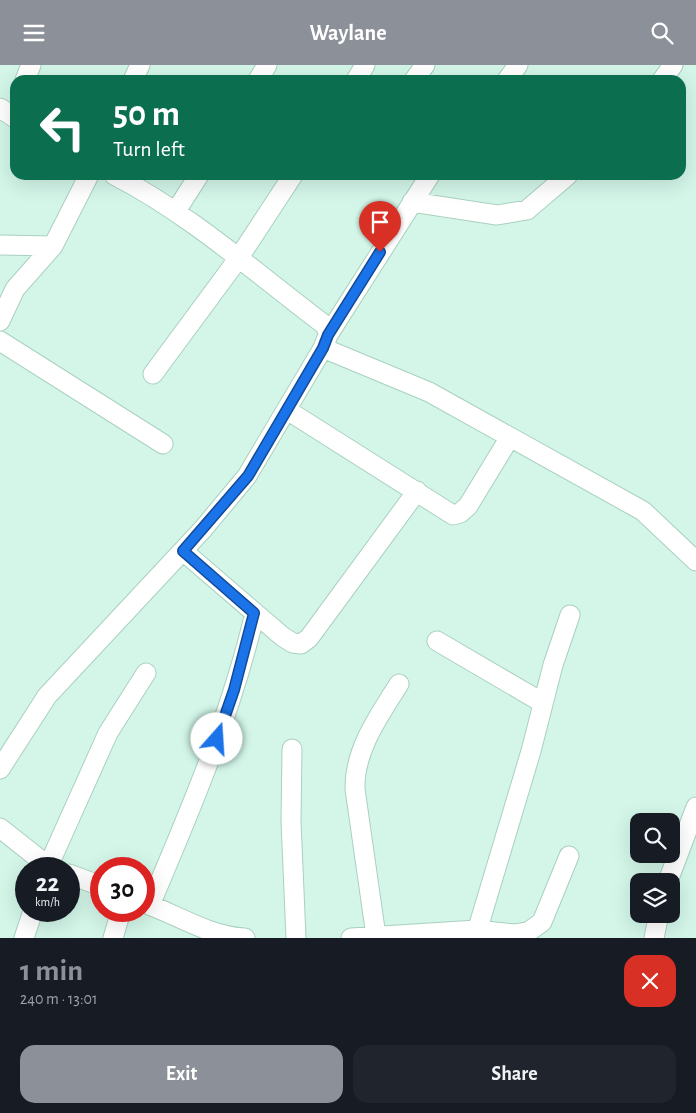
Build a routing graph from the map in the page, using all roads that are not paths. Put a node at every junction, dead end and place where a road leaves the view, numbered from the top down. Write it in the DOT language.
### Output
graph roads {
  1 [pos="86,180"];
  2 [pos="124,180"];
  3 [pos="196,180"];
  4 [pos="291,180"];
  5 [pos="423,180"];
  6 [pos="562,180"];
  7 [pos="412,202"];
  8 [pos="176,211"];
  9 [pos="0,245"];
  10 [pos="53,246"];
  11 [pos="238,259"];
  12 [pos="0,321"];
  13 [pos="0,341"];
  14 [pos="326,341"];
  15 [pos="154,375"];
  16 [pos="287,410"];
  17 [pos="510,437"];
  18 [pos="163,443"];
  19 [pos="417,491"];
  20 [pos="183,551"];
  21 [pos="696,561"];
  22 [pos="254,613"];
  23 [pos="570,615"];
  24 [pos="437,641"];
  25 [pos="146,673"];
  26 [pos="399,684"];
  27 [pos="543,703"];
  28 [pos="292,749"];
  29 [pos="0,769"];
  30 [pos="696,807"];
  31 [pos="0,828"];
  32 [pos="569,856"];
  33 [pos="36,857"];
  34 [pos="55,857"];
  35 [pos="671,873"];
  36 [pos="155,887"];
  37 [pos="155,908"];
  38 [pos="29,922"];
  39 [pos="118,922"];
  40 [pos="658,923"];
  41 [pos="201,934"];
  42 [pos="476,934"];
  43 [pos="376,937"];
  44 [pos="24,938"];
  45 [pos="113,938"];
  46 [pos="245,938"];
  47 [pos="296,938"];
  48 [pos="351,938"];
  49 [pos="654,938"];
  1 -- 10 [label="street"];
  2 -- 8 [label="street"];
  3 -- 8 [label="street"];
  4 -- 11 [label="street"];
  5 -- 7 [label="street"];
  6 -- 7 [label="street"];
  7 -- 14 [label="street"];
  8 -- 11 [label="street"];
  9 -- 10 [label="street"];
  10 -- 12 [label="street"];
  11 -- 14 [label="street"];
  11 -- 15 [label="street"];
  13 -- 18 [label="street"];
  14 -- 16 [label="street"];
  14 -- 17 [label="street"];
  16 -- 19 [label="street"];
  16 -- 20 [label="street"];
  17 -- 19 [label="street"];
  17 -- 21 [label="street"];
  19 -- 22 [label="street"];
  20 -- 22 [label="street"];
  20 -- 29 [label="street"];
  22 -- 36 [label="street"];
  23 -- 27 [label="street"];
  24 -- 27 [label="street"];
  25 -- 34 [label="street"];
  26 -- 43 [label="street"];
  27 -- 42 [label="street"];
  28 -- 47 [label="street"];
  30 -- 35 [label="street"];
  31 -- 33 [label="street"];
  32 -- 42 [label="street"];
  37 -- 41 [label="street"];
  38 -- 44 [label="street"];
  39 -- 45 [label="street"];
  40 -- 49 [label="street"];
  41 -- 46 [label="street"];
  42 -- 43 [label="street"];
  43 -- 48 [label="street"];
}
